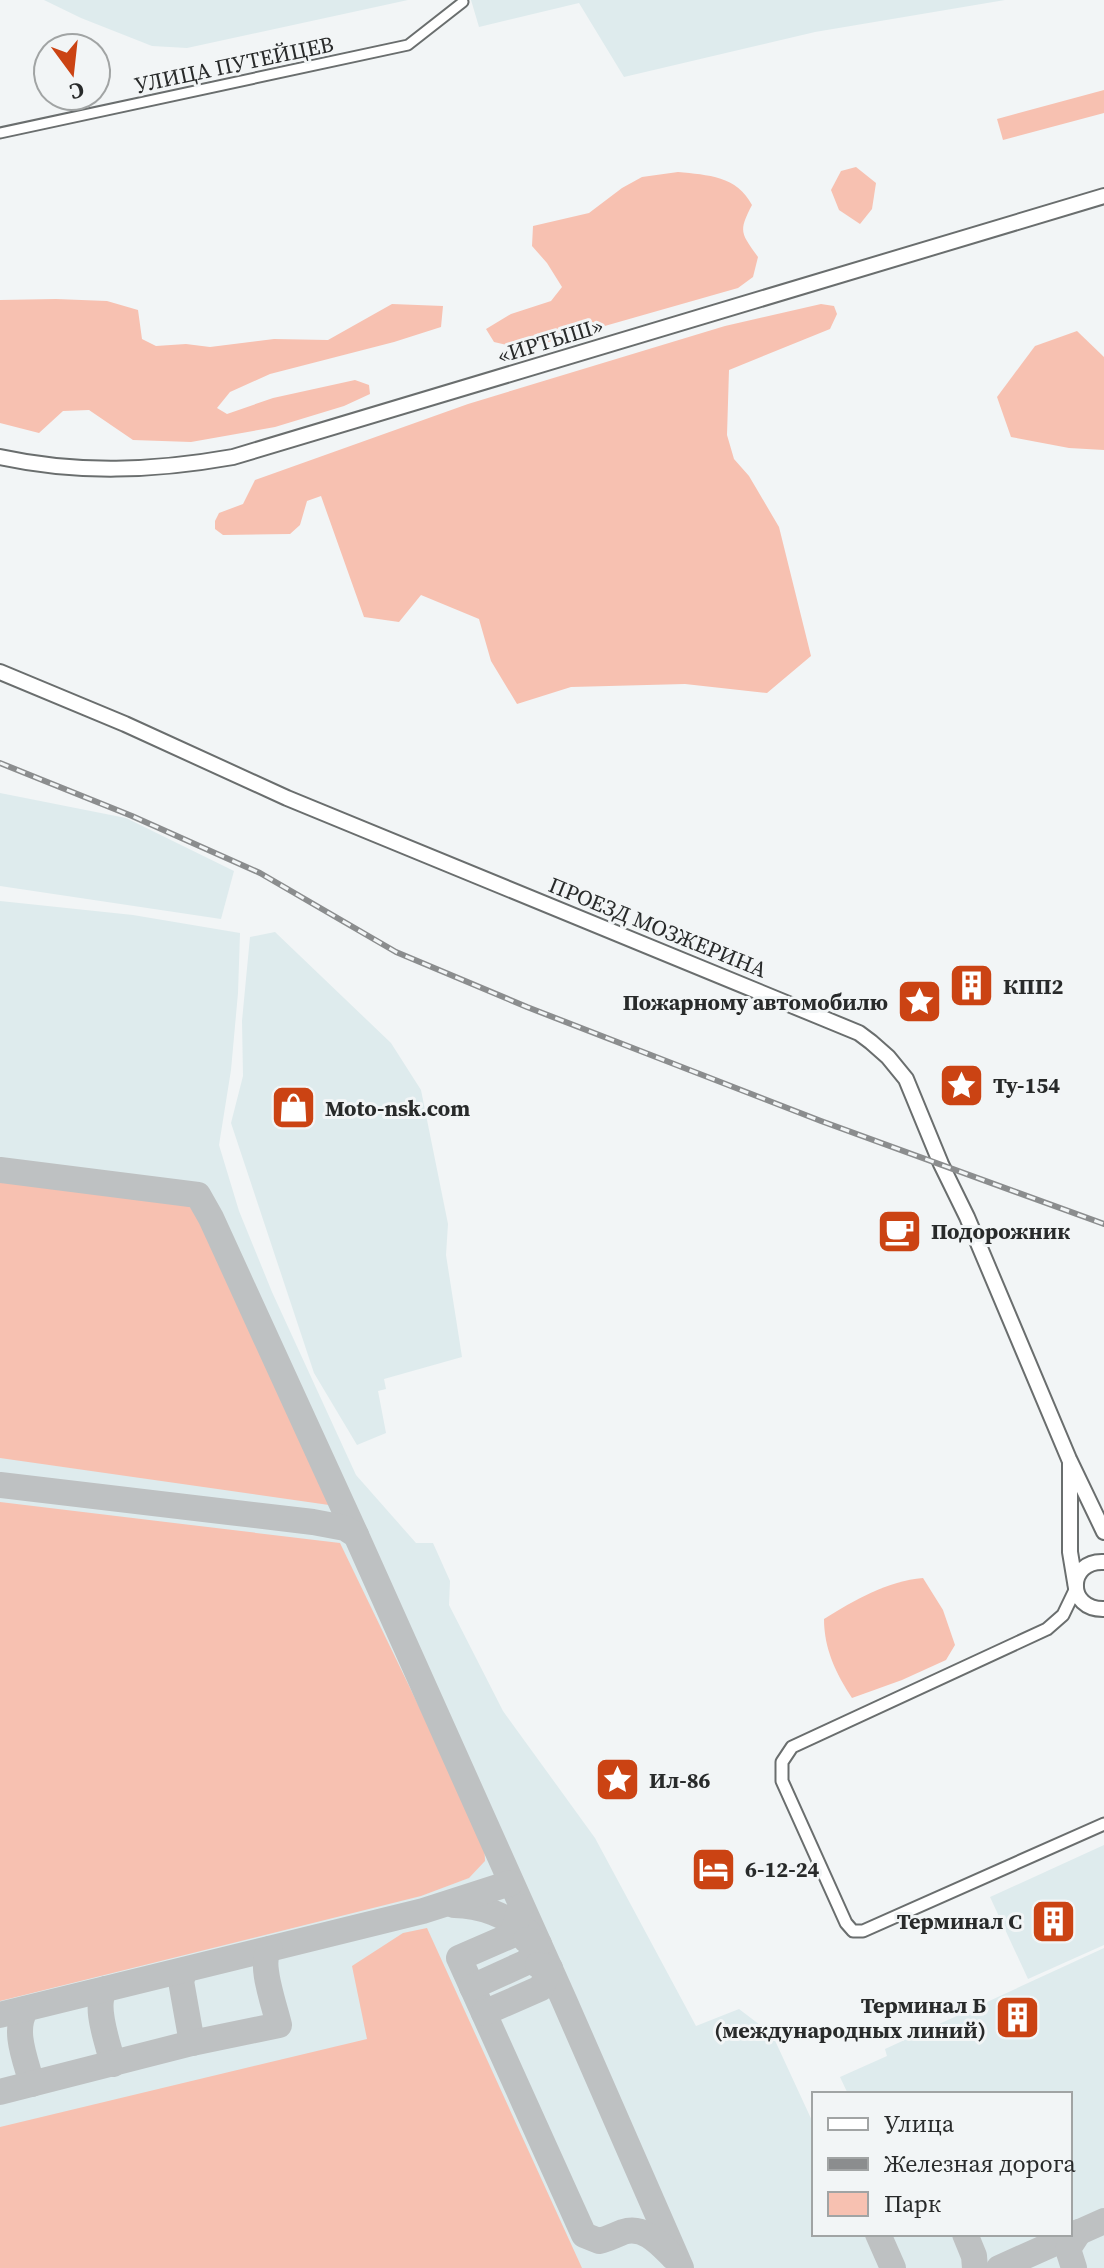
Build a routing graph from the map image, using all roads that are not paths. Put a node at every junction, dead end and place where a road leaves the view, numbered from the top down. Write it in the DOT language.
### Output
graph roads {
  1 [pos="463,2"];
  2 [pos="0,133"];
  3 [pos="1104,196"];
  4 [pos="0,457"];
  5 [pos="0,672"];
  6 [pos="1069,1459"];
  7 [pos="1104,1532"];
  8 [pos="1104,1562"];
  9 [pos="1076,1588"];
  10 [pos="1104,1609"];
  11 [pos="1104,1824"];
  1 -- 2 [label="street, УЛИЦА ПУТЕЙЦЕВ"];
  3 -- 4 [label="main road, «ИРТЫШ»"];
  5 -- 6 [label="main road, ПРОЕЗД МОЗЖЕРИНА"];
  6 -- 7 [label="main road, ПРОЕЗД МОЗЖЕРИНА"];
  6 -- 9 [label="main road, ПРОЕЗД МОЗЖЕРИНА"];
  8 -- 9 [label="main road"];
  9 -- 10 [label="main road"];
  9 -- 11 [label="street"];
}
